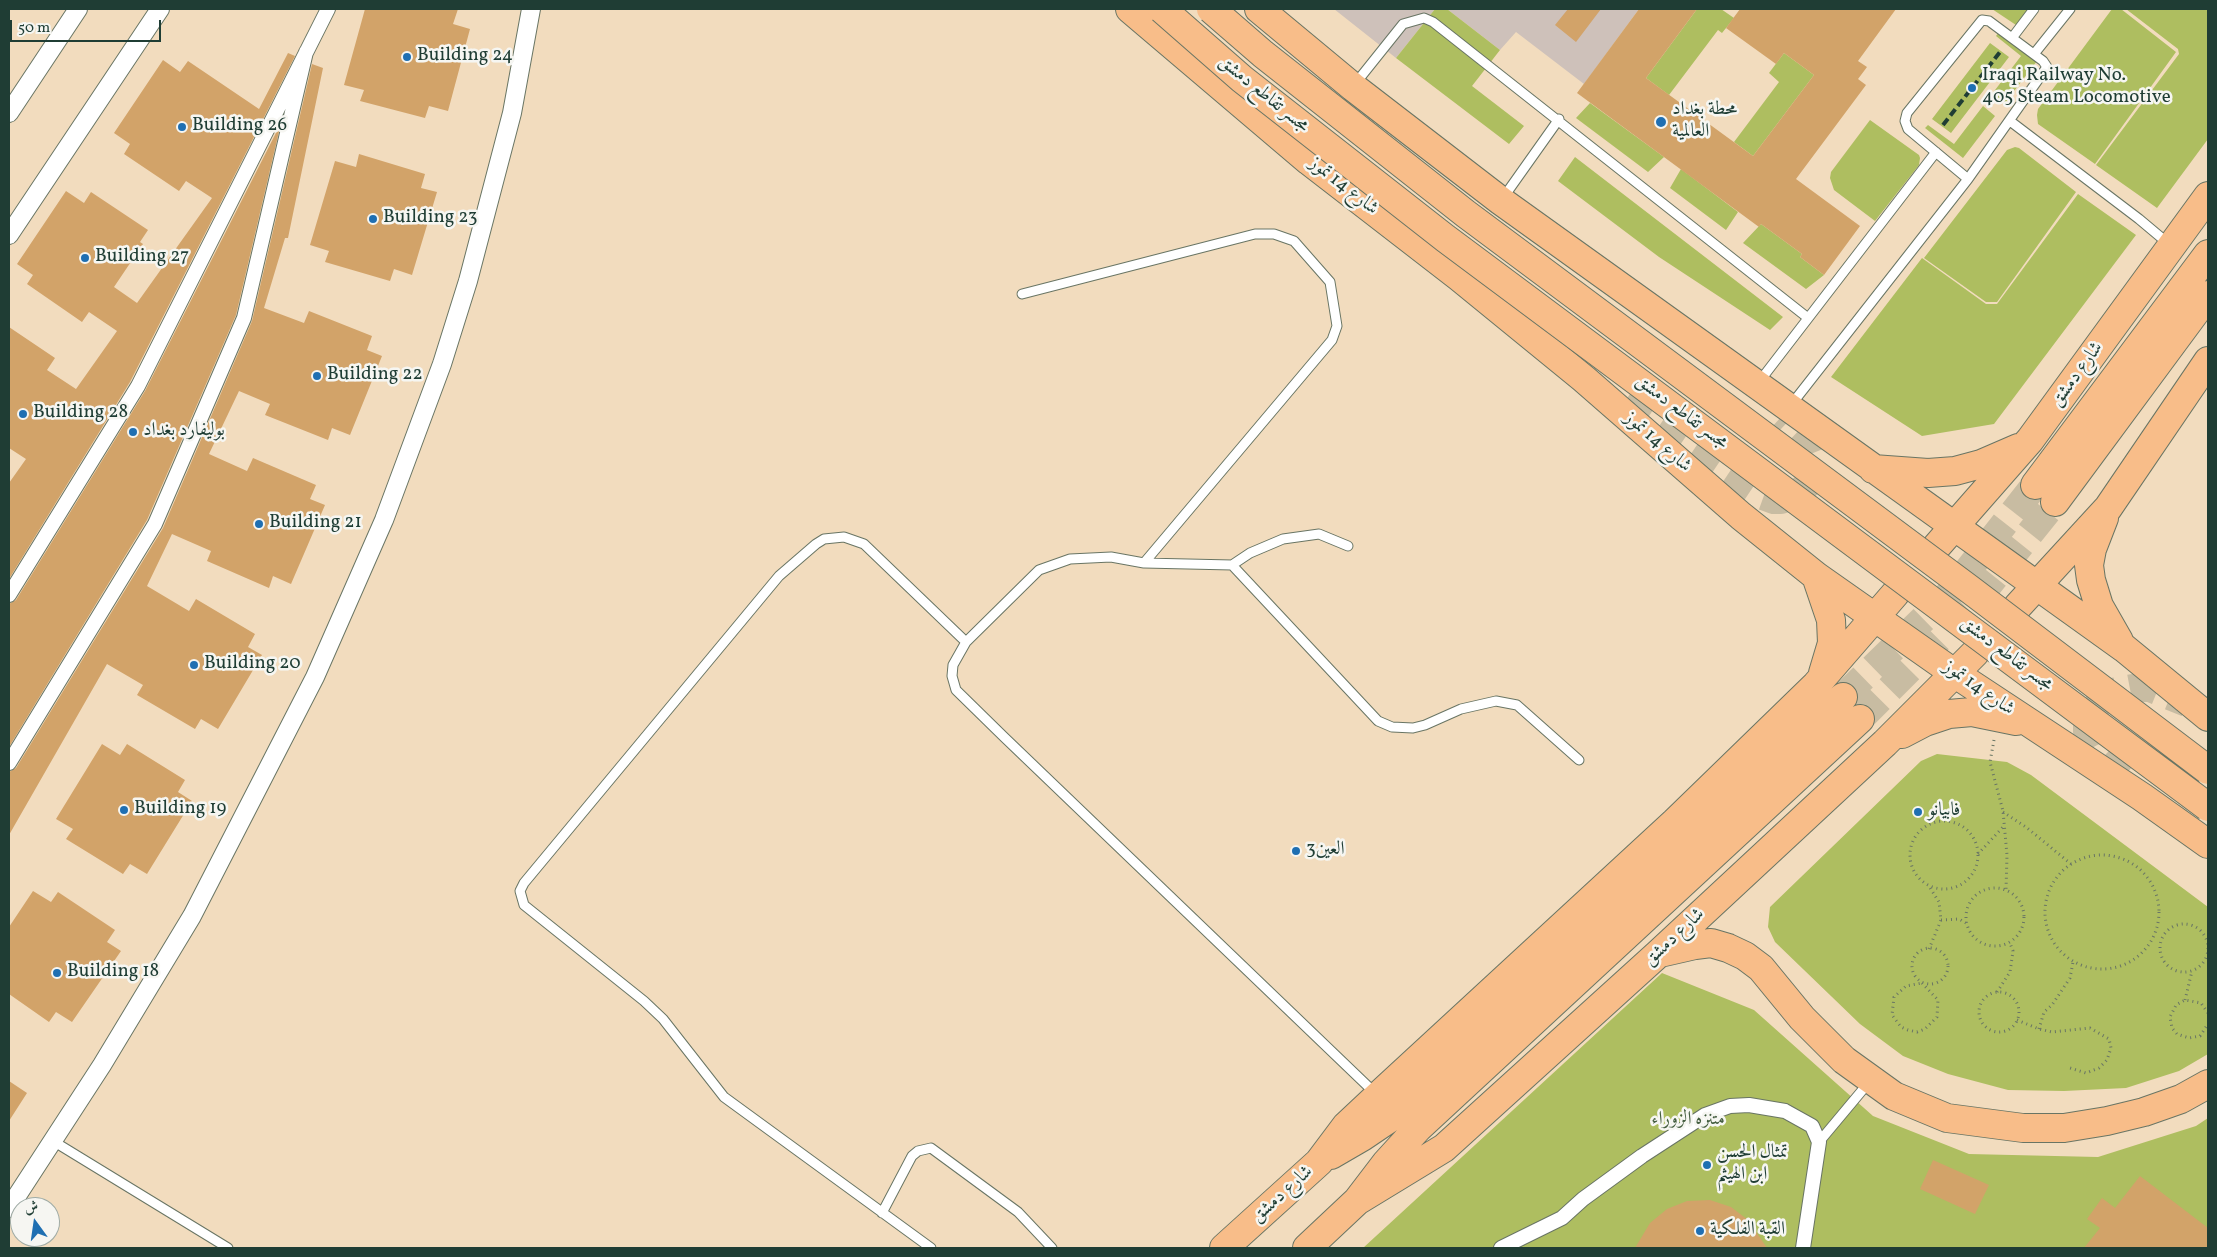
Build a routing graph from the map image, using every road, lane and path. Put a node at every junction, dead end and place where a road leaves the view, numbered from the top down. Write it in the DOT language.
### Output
graph roads {
  1 [pos="78,9"];
  2 [pos="160,9"];
  3 [pos="328,9"];
  4 [pos="530,9"];
  5 [pos="1130,9"];
  6 [pos="1162,9"];
  7 [pos="1211,9"];
  8 [pos="1259,9"];
  9 [pos="2034,9"];
  10 [pos="2070,9"];
  11 [pos="2012,38"];
  12 [pos="306,52"];
  13 [pos="2034,54"];
  14 [pos="1353,87"];
  15 [pos="9,113"];
  16 [pos="1559,119"];
  17 [pos="2010,121"];
  18 [pos="1936,152"];
  19 [pos="1968,179"];
  20 [pos="2208,196"];
  21 [pos="1500,201"];
  22 [pos="9,235"];
  23 [pos="2172,247"];
  24 [pos="2208,254"];
  25 [pos="1022,294"];
  26 [pos="2208,295"];
  27 [pos="1808,318"];
  28 [pos="2208,361"];
  29 [pos="1756,385"];
  30 [pos="1789,408"];
  31 [pos="2030,440"];
  32 [pos="1872,468"];
  33 [pos="2108,508"];
  34 [pos="1944,537"];
  35 [pos="1348,546"];
  36 [pos="1144,563"];
  37 [pos="1232,565"];
  38 [pos="1816,576"];
  39 [pos="2035,585"];
  40 [pos="1896,594"];
  41 [pos="9,595"];
  42 [pos="2018,606"];
  43 [pos="1875,617"];
  44 [pos="966,642"];
  45 [pos="2124,648"];
  46 [pos="1975,653"];
  47 [pos="1954,673"];
  48 [pos="1816,685"];
  49 [pos="1843,697"];
  50 [pos="1999,717"];
  51 [pos="2208,717"];
  52 [pos="1860,719"];
  53 [pos="2028,724"];
  54 [pos="1885,743"];
  55 [pos="1579,760"];
  56 [pos="9,764"];
  57 [pos="2208,770"];
  58 [pos="2208,807"];
  59 [pos="2003,811"];
  60 [pos="2003,826"];
  61 [pos="2208,844"];
  62 [pos="1978,854"];
  63 [pos="2071,864"];
  64 [pos="1928,885"];
  65 [pos="2006,890"];
  66 [pos="1941,920"];
  67 [pos="1966,923"];
  68 [pos="2154,935"];
  69 [pos="2163,938"];
  70 [pos="2010,943"];
  71 [pos="1928,949"];
  72 [pos="1658,954"];
  73 [pos="2073,962"];
  74 [pos="2192,971"];
  75 [pos="1922,983"];
  76 [pos="1997,992"];
  77 [pos="2185,1000"];
  78 [pos="2208,1013"];
  79 [pos="2017,1020"];
  80 [pos="2208,1024"];
  81 [pos="2039,1029"];
  82 [pos="2070,1068"];
  83 [pos="1870,1081"];
  84 [pos="2208,1084"];
  85 [pos="1378,1096"];
  86 [pos="53,1141"];
  87 [pos="1819,1142"];
  88 [pos="1319,1162"];
  89 [pos="1357,1201"];
  90 [pos="9,1209"];
  91 [pos="882,1213"];
  92 [pos="228,1248"];
  93 [pos="931,1248"];
  94 [pos="1052,1248"];
  95 [pos="1224,1248"];
  96 [pos="1307,1248"];
  97 [pos="1502,1248"];
  98 [pos="1803,1248"];
  1 -- 15 [label="street"];
  2 -- 22 [label="street"];
  3 -- 12 [label="street"];
  4 -- 86 [label="street"];
  5 -- 38 [label="main road, شارع 14 تموز"];
  6 -- 58 [label="main road, مجسر تقاطع دمشق, bridge"];
  7 -- 57 [label="main road, مجسر تقاطع دمشق, bridge"];
  8 -- 14 [label="main road"];
  9 -- 11 [label="lane"];
  10 -- 13 [label="lane"];
  11 -- 13 [label="lane"];
  11 -- 18 [label="lane"];
  12 -- 41 [label="street"];
  12 -- 56 [label="street"];
  13 -- 17 [label="lane"];
  14 -- 16 [label="lane"];
  14 -- 21 [label="main road"];
  16 -- 21 [label="lane"];
  16 -- 27 [label="lane"];
  17 -- 19 [label="lane"];
  17 -- 23 [label="lane"];
  18 -- 19 [label="lane"];
  18 -- 27 [label="lane"];
  19 -- 30 [label="lane"];
  20 -- 23 [label="main road, شارع دمشق"];
  21 -- 29 [label="main road"];
  23 -- 31 [label="main road, شارع دمشق"];
  24 -- 26 [label="main road, شارع دمشق"];
  25 -- 36 [label="lane"];
  27 -- 29 [label="lane"];
  28 -- 33 [label="main road"];
  29 -- 30 [label="main road"];
  30 -- 32 [label="main road"];
  31 -- 32 [label="main road"];
  31 -- 34 [label="main road, شارع دمشق"];
  32 -- 34 [label="main road"];
  33 -- 39 [label="main road"];
  33 -- 45 [label="main road"];
  34 -- 39 [label="main road"];
  35 -- 37 [label="lane"];
  36 -- 37 [label="lane"];
  36 -- 44 [label="lane"];
  37 -- 55 [label="lane"];
  38 -- 43 [label="main road, شارع 14 تموز"];
  38 -- 48 [label="main road"];
  39 -- 42 [label="main road"];
  39 -- 45 [label="main road"];
  40 -- 43 [label="main road, شارع دمشق"];
  43 -- 47 [label="main road, شارع 14 تموز"];
  43 -- 48 [label="main road, شارع دمشق"];
  44 -- 85 [label="lane"];
  44 -- 91 [label="lane"];
  45 -- 51 [label="main road"];
  46 -- 47 [label="main road, شارع دمشق"];
  47 -- 53 [label="main road, شارع 14 تموز"];
  47 -- 54 [label="main road, شارع دمشق"];
  48 -- 85 [label="main road, شارع دمشق"];
  49 -- 88 [label="main road, شارع دمشق"];
  50 -- 53 [label="main road"];
  50 -- 54 [label="main road"];
  50 -- 59 [label="path"];
  52 -- 89 [label="main road, شارع دمشق"];
  53 -- 61 [label="main road, شارع 14 تموز"];
  54 -- 72 [label="main road, شارع دمشق"];
  59 -- 60 [label="path"];
  59 -- 63 [label="path"];
  60 -- 62 [label="path"];
  60 -- 65 [label="path"];
  62 -- 64 [label="path"];
  62 -- 64 [label="path"];
  63 -- 68 [label="path"];
  63 -- 73 [label="path"];
  64 -- 66 [label="path"];
  65 -- 67 [label="path"];
  65 -- 70 [label="path"];
  66 -- 67 [label="path"];
  66 -- 71 [label="path"];
  67 -- 70 [label="path"];
  68 -- 69 [label="path"];
  68 -- 73 [label="path"];
  69 -- 74 [label="path"];
  69 -- 74 [label="path"];
  70 -- 76 [label="path"];
  71 -- 75 [label="path"];
  71 -- 75 [label="path"];
  72 -- 83 [label="main road"];
  72 -- 89 [label="main road, شارع دمشق"];
  73 -- 81 [label="path"];
  74 -- 77 [label="path"];
  75 -- 75 [label="path"];
  76 -- 79 [label="path"];
  76 -- 79 [label="path"];
  77 -- 78 [label="path"];
  77 -- 80 [label="path"];
  79 -- 81 [label="path"];
  81 -- 82 [label="path"];
  83 -- 84 [label="main road"];
  83 -- 87 [label="lane"];
  85 -- 88 [label="main road, شارع دمشق"];
  86 -- 90 [label="street"];
  86 -- 92 [label="lane"];
  87 -- 97 [label="street"];
  87 -- 98 [label="street"];
  88 -- 95 [label="main road, شارع دمشق"];
  89 -- 96 [label="main road, شارع دمشق"];
  91 -- 93 [label="lane"];
  91 -- 94 [label="lane"];
}
